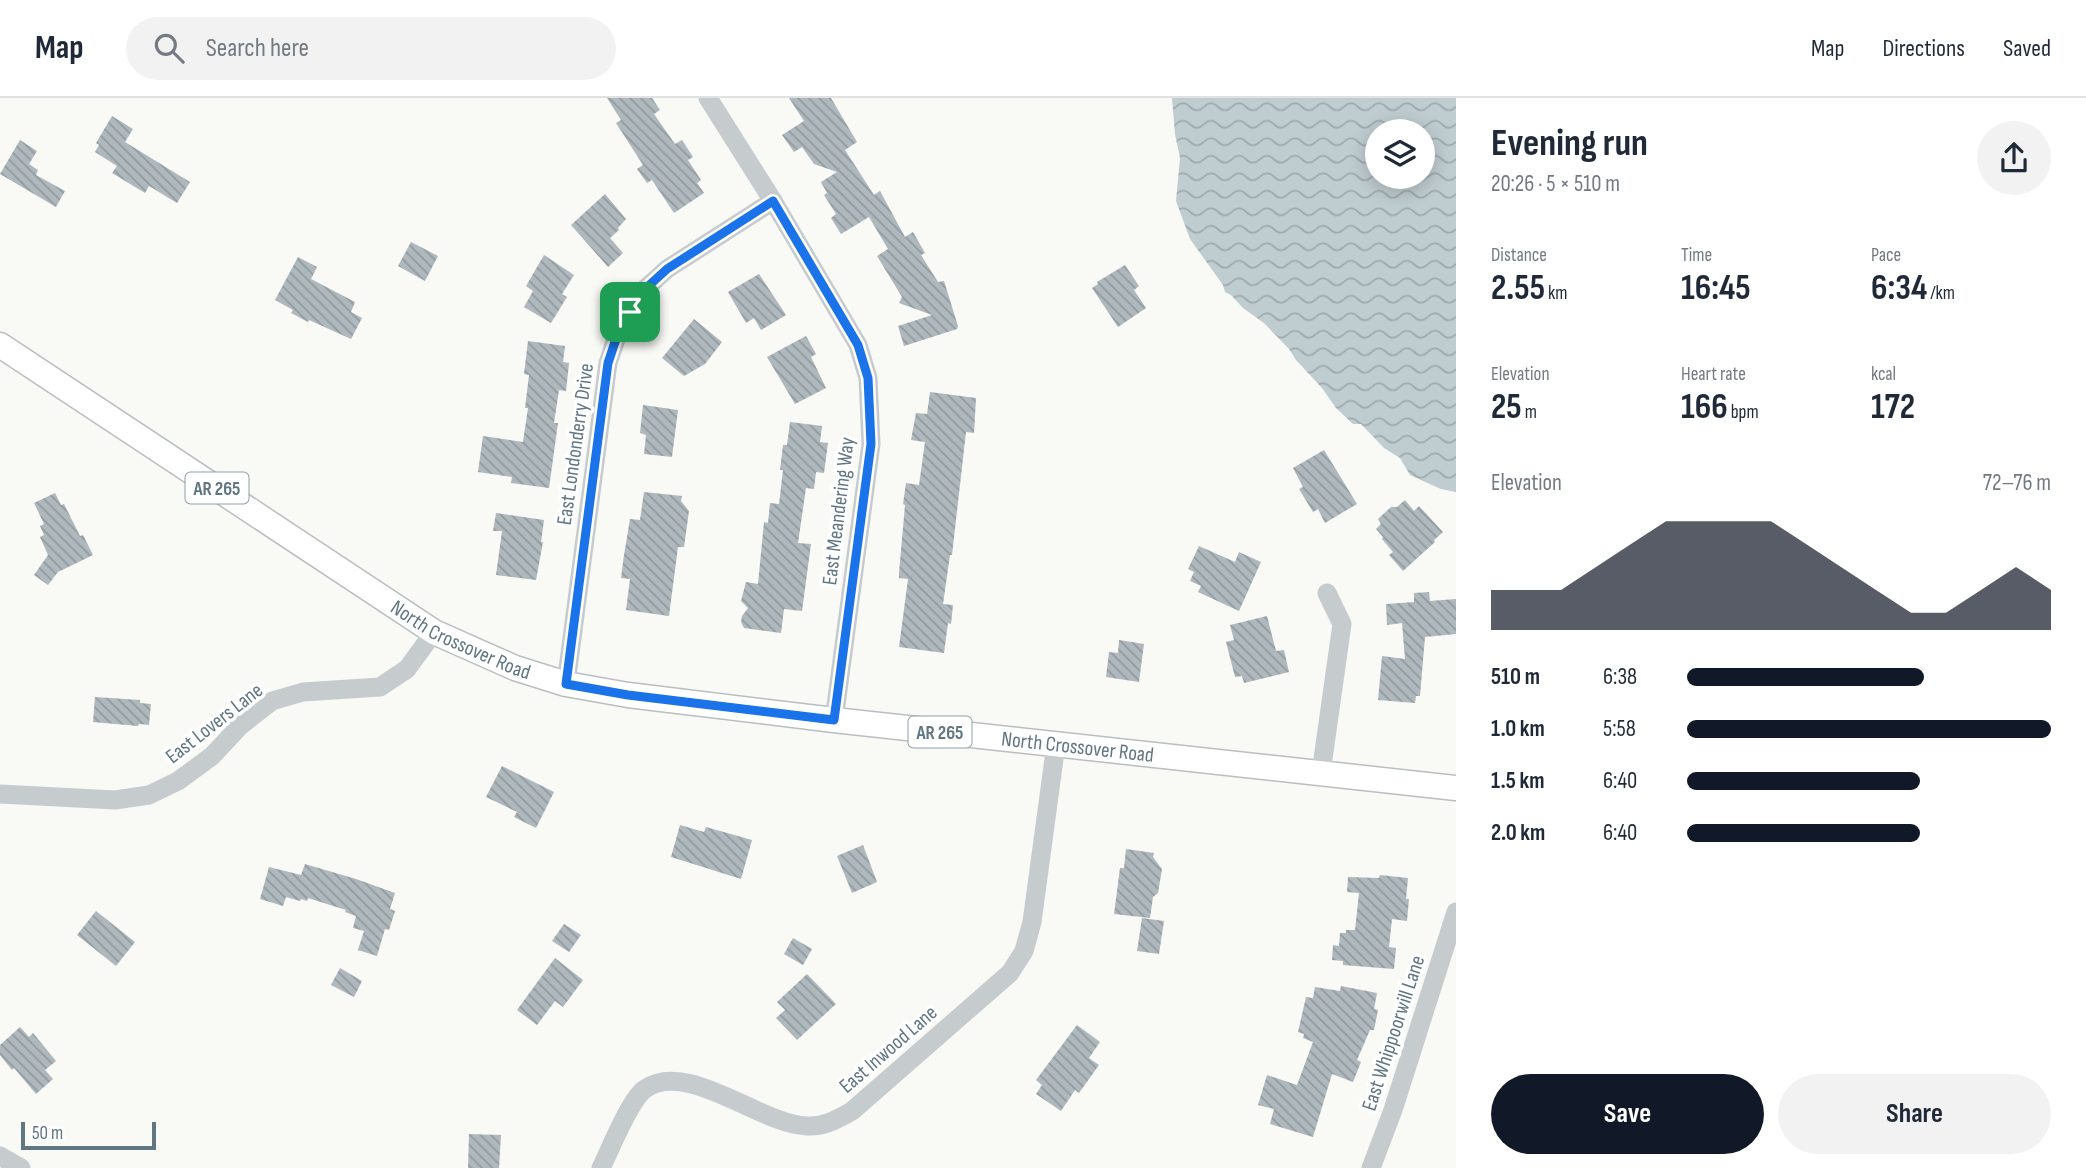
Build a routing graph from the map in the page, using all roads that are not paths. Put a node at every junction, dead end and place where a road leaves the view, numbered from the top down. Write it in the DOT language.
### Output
graph roads {
  1 [pos="708,98"];
  2 [pos="773,201"];
  3 [pos="0,345"];
  4 [pos="1327,593"];
  5 [pos="433,632"];
  6 [pos="566,684"];
  7 [pos="834,720"];
  8 [pos="1056,744"];
  9 [pos="1321,773"];
  10 [pos="1456,788"];
  11 [pos="0,794"];
  12 [pos="1456,912"];
  13 [pos="0,1156"];
  14 [pos="21,1168"];
  15 [pos="601,1168"];
  16 [pos="1371,1168"];
  1 -- 2 [label="street, East Meandering Way"];
  2 -- 6 [label="street, East Londonderry Drive"];
  2 -- 7 [label="street, East Meandering Way"];
  3 -- 5 [label="main road, North Crossover Road / AR 265"];
  4 -- 9 [label="street"];
  5 -- 6 [label="main road, North Crossover Road / AR 265"];
  5 -- 11 [label="street, East Lovers Lane"];
  6 -- 7 [label="main road, North Crossover Road / AR 265"];
  7 -- 8 [label="main road, North Crossover Road / AR 265"];
  8 -- 9 [label="main road, North Crossover Road / AR 265"];
  8 -- 15 [label="street, East Inwood Lane"];
  9 -- 10 [label="main road, North Crossover Road / AR 265"];
  12 -- 16 [label="street, East Whippoorwill Lane"];
  13 -- 14 [label="street"];
}
